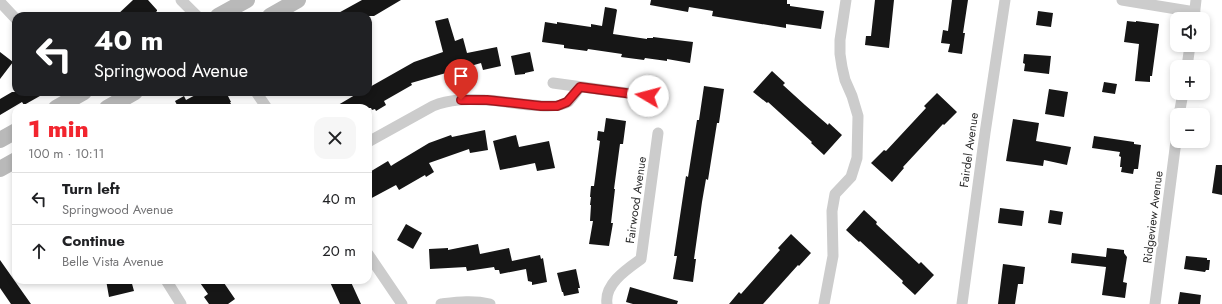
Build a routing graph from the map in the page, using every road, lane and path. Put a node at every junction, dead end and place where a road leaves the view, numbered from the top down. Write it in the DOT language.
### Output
graph roads {
  1 [pos="182,0"];
  2 [pos="246,0"];
  3 [pos="298,0"];
  4 [pos="846,0"];
  5 [pos="1004,0"];
  6 [pos="1122,0"];
  7 [pos="1196,0"];
  8 [pos="0,2"];
  9 [pos="193,12"];
  10 [pos="225,12"];
  11 [pos="277,12"];
  12 [pos="1180,12"];
  13 [pos="1194,12"];
  14 [pos="12,15"];
  15 [pos="553,83"];
  16 [pos="580,87"];
  17 [pos="77,96"];
  18 [pos="128,96"];
  19 [pos="648,96"];
  20 [pos="63,104"];
  21 [pos="114,104"];
  22 [pos="12,133"];
  23 [pos="658,133"];
  24 [pos="0,140"];
  25 [pos="372,140"];
  26 [pos="1175,148"];
  27 [pos="12,162"];
  28 [pos="0,169"];
  29 [pos="372,260"];
  30 [pos="168,284"];
  31 [pos="181,304"];
  32 [pos="402,304"];
  33 [pos="441,304"];
  34 [pos="490,304"];
  35 [pos="607,304"];
  36 [pos="824,304"];
  37 [pos="962,304"];
  38 [pos="1155,304"];
  1 -- 9 [label="street"];
  2 -- 10 [label="main road"];
  3 -- 11 [label="main road"];
  4 -- 36 [label="street"];
  5 -- 37 [label="street, Fairdel Avenue"];
  6 -- 12 [label="street"];
  7 -- 13 [label="street"];
  8 -- 14 [label="street"];
  15 -- 16 [label="street"];
  16 -- 19 [label="street"];
  16 -- 25 [label="street"];
  17 -- 20 [label="main road"];
  18 -- 21 [label="main road"];
  22 -- 24 [label="main road"];
  23 -- 35 [label="street, Fairwood Avenue"];
  26 -- 38 [label="street, Ridgeview Avenue"];
  27 -- 28 [label="main road"];
  29 -- 32 [label="street"];
  30 -- 31 [label="street"];
  33 -- 34 [label="street"];
}
